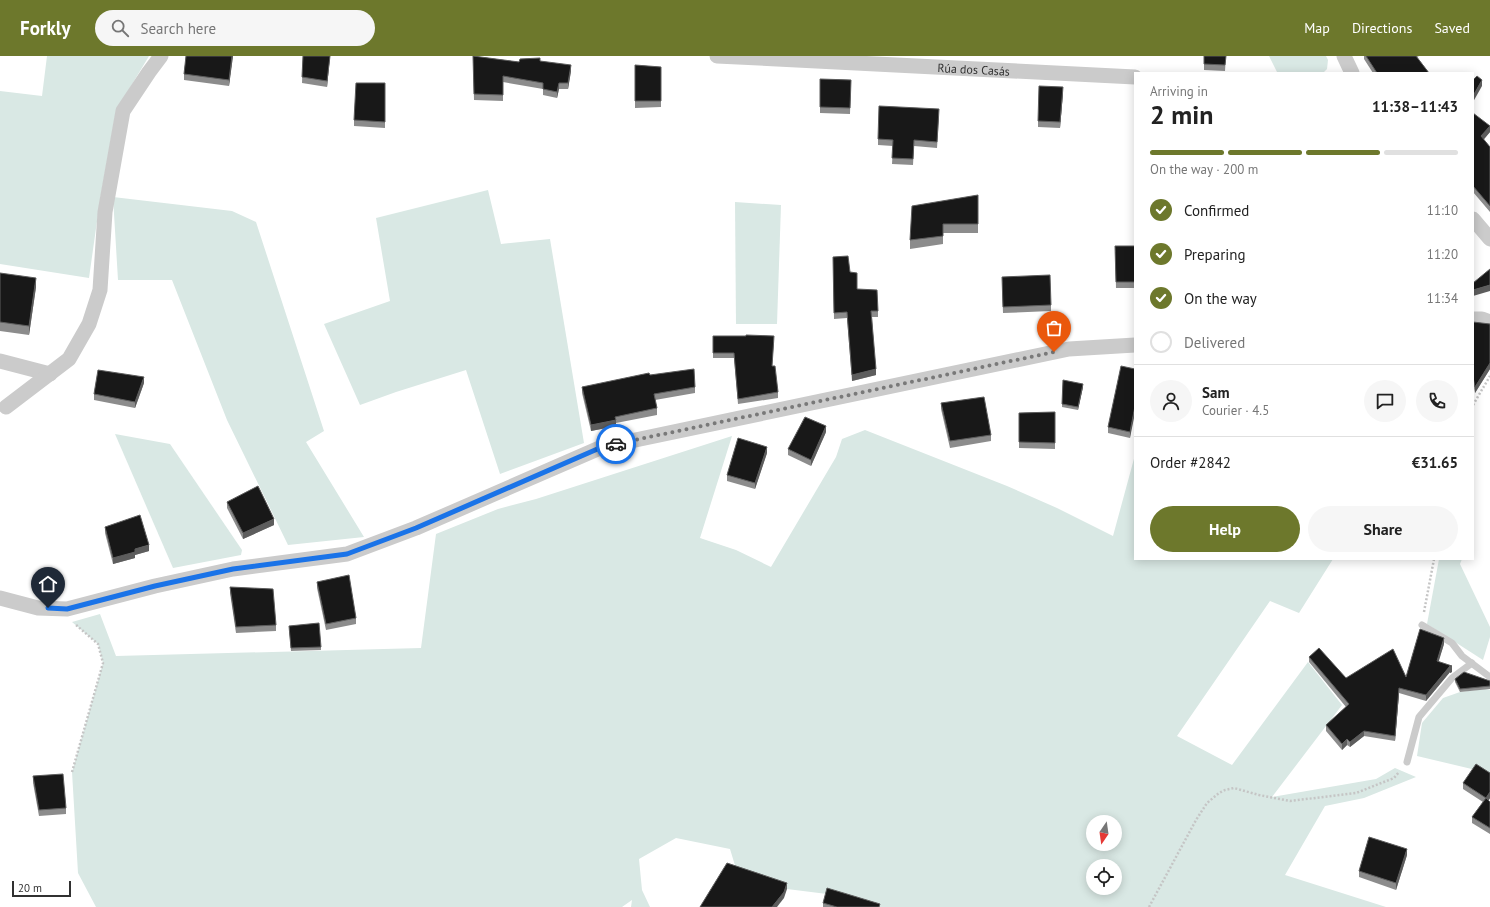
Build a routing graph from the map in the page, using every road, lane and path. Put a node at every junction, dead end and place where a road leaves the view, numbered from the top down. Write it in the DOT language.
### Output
graph roads {
  1 [pos="161,56"];
  2 [pos="717,56"];
  3 [pos="1344,56"];
  4 [pos="1352,72"];
  5 [pos="1134,78"];
  6 [pos="1474,220"];
  7 [pos="1490,238"];
  8 [pos="1474,319"];
  9 [pos="1490,322"];
  10 [pos="1134,345"];
  11 [pos="0,361"];
  12 [pos="50,374"];
  13 [pos="1490,376"];
  14 [pos="1474,403"];
  15 [pos="6,407"];
  16 [pos="1434,560"];
  17 [pos="0,598"];
  18 [pos="58,609"];
  19 [pos="1422,625"];
  20 [pos="1472,663"];
  21 [pos="1490,676"];
  22 [pos="1407,762"];
  23 [pos="72,772"];
  24 [pos="1149,907"];
  1 -- 12 [label="street"];
  2 -- 5 [label="street, Rúa dos Casás"];
  3 -- 4 [label="street"];
  6 -- 7 [label="street"];
  8 -- 9 [label="street"];
  10 -- 18 [label="street"];
  11 -- 12 [label="street"];
  12 -- 15 [label="street"];
  13 -- 14 [label="path"];
  16 -- 19 [label="path"];
  17 -- 18 [label="street"];
  18 -- 23 [label="path"];
  19 -- 20 [label="lane"];
  20 -- 21 [label="lane"];
  20 -- 22 [label="lane"];
  22 -- 24 [label="path"];
}
